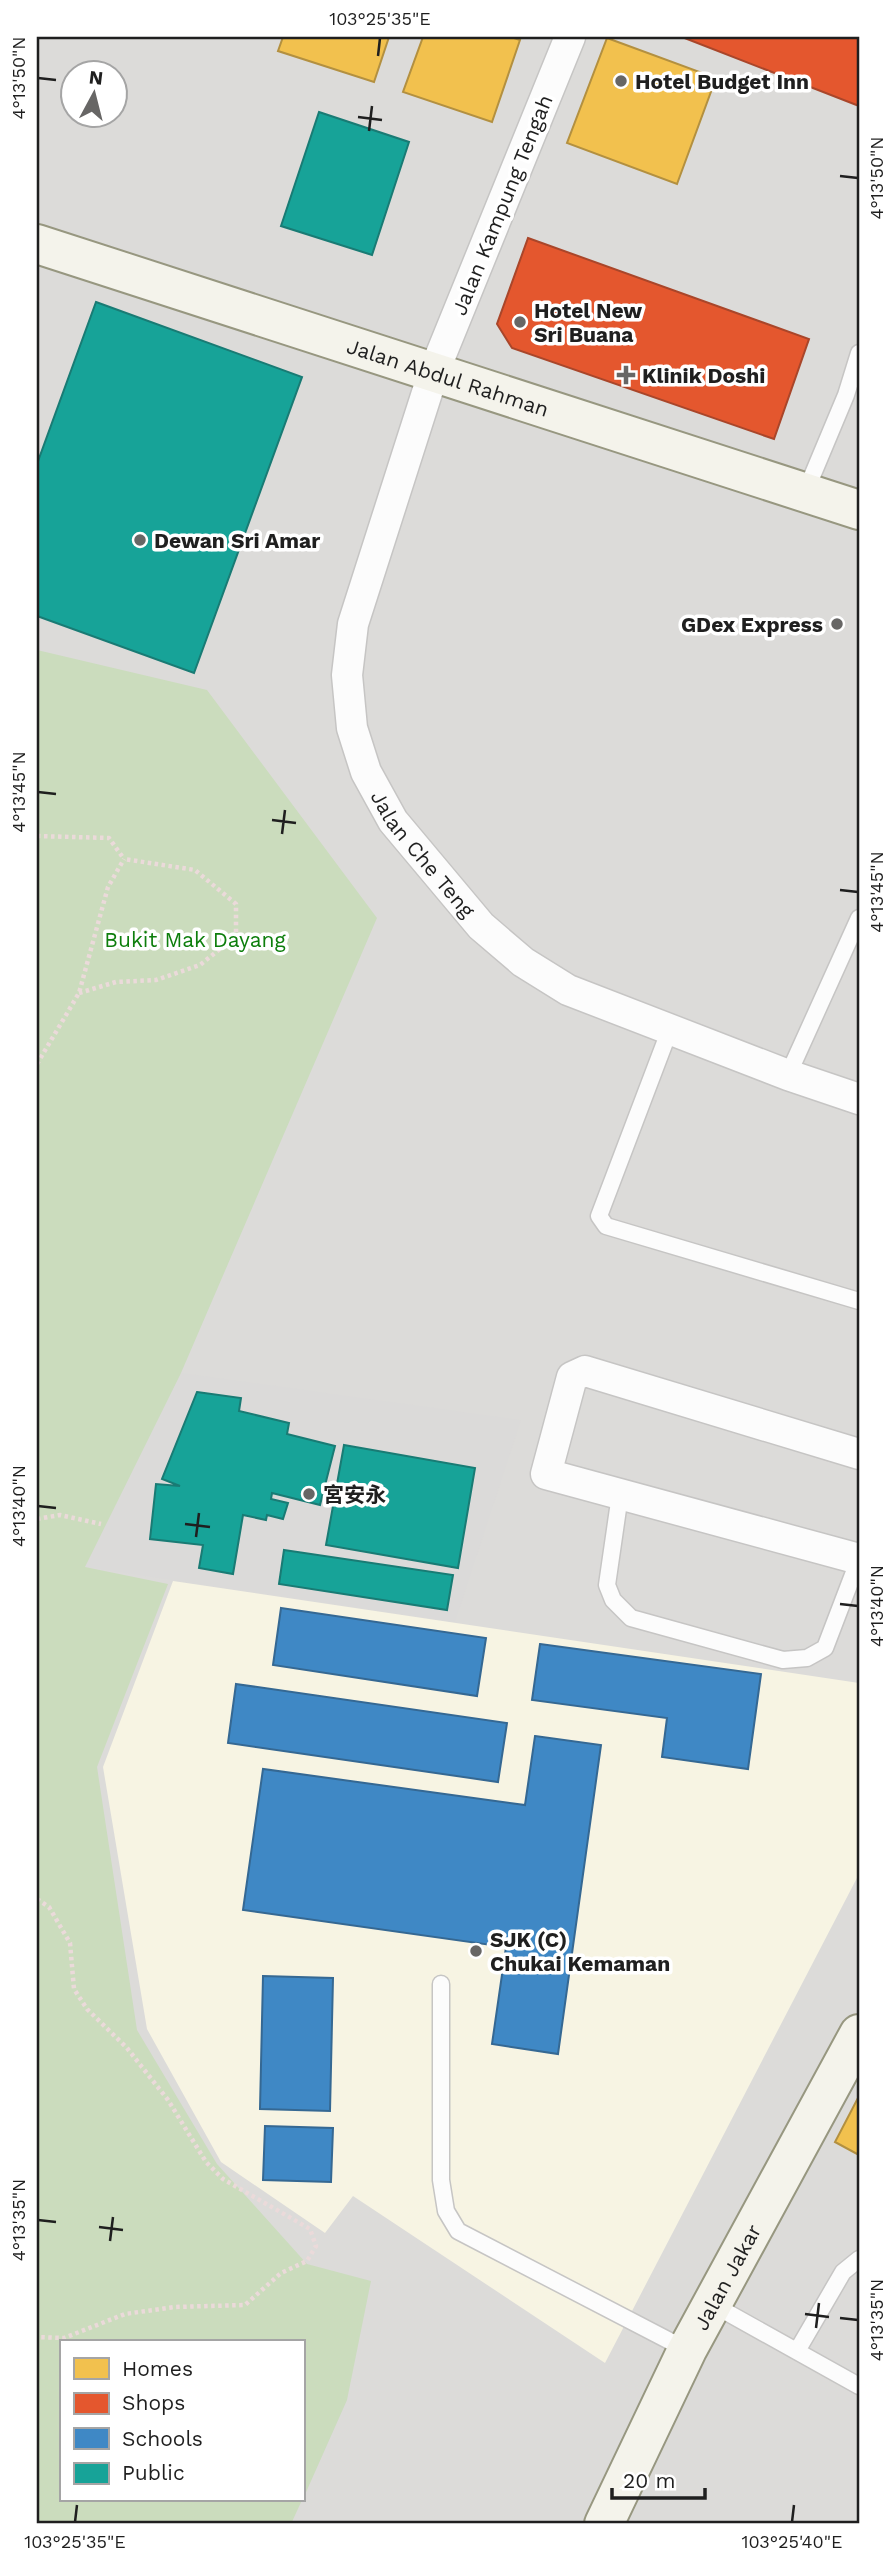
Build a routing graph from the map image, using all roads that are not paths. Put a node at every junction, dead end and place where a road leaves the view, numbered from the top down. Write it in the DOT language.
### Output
graph roads {
  1 [pos="570,37"];
  2 [pos="37,244"];
  3 [pos="859,353"];
  4 [pos="433,374"];
  5 [pos="805,493"];
  6 [pos="859,510"];
  7 [pos="859,918"];
  8 [pos="670,1030"];
  9 [pos="788,1075"];
  10 [pos="859,1099"];
  11 [pos="859,1301"];
  12 [pos="859,1454"];
  13 [pos="620,1495"];
  14 [pos="859,1559"];
  15 [pos="441,1984"];
  16 [pos="859,2034"];
  17 [pos="859,2259"];
  18 [pos="712,2304"];
  19 [pos="687,2350"];
  20 [pos="797,2351"];
  21 [pos="859,2386"];
  22 [pos="604,2524"];
  1 -- 4 [label="street, Jalan Kampung Tengah"];
  2 -- 4 [label="street, Jalan Abdul Rahman"];
  3 -- 5 [label="lane"];
  4 -- 5 [label="street, Jalan Abdul Rahman"];
  4 -- 8 [label="street, Jalan Che Teng"];
  5 -- 6 [label="street, Jalan Abdul Rahman"];
  7 -- 9 [label="lane"];
  8 -- 9 [label="street, Jalan Che Teng"];
  8 -- 11 [label="lane"];
  9 -- 10 [label="street, Jalan Che Teng"];
  12 -- 13 [label="street"];
  13 -- 14 [label="street"];
  13 -- 14 [label="lane"];
  15 -- 19 [label="lane"];
  16 -- 18 [label="street, Jalan Jakar"];
  17 -- 20 [label="lane"];
  18 -- 19 [label="street, Jalan Jakar"];
  18 -- 20 [label="lane"];
  19 -- 22 [label="street, Jalan Jakar"];
  20 -- 21 [label="lane"];
}
